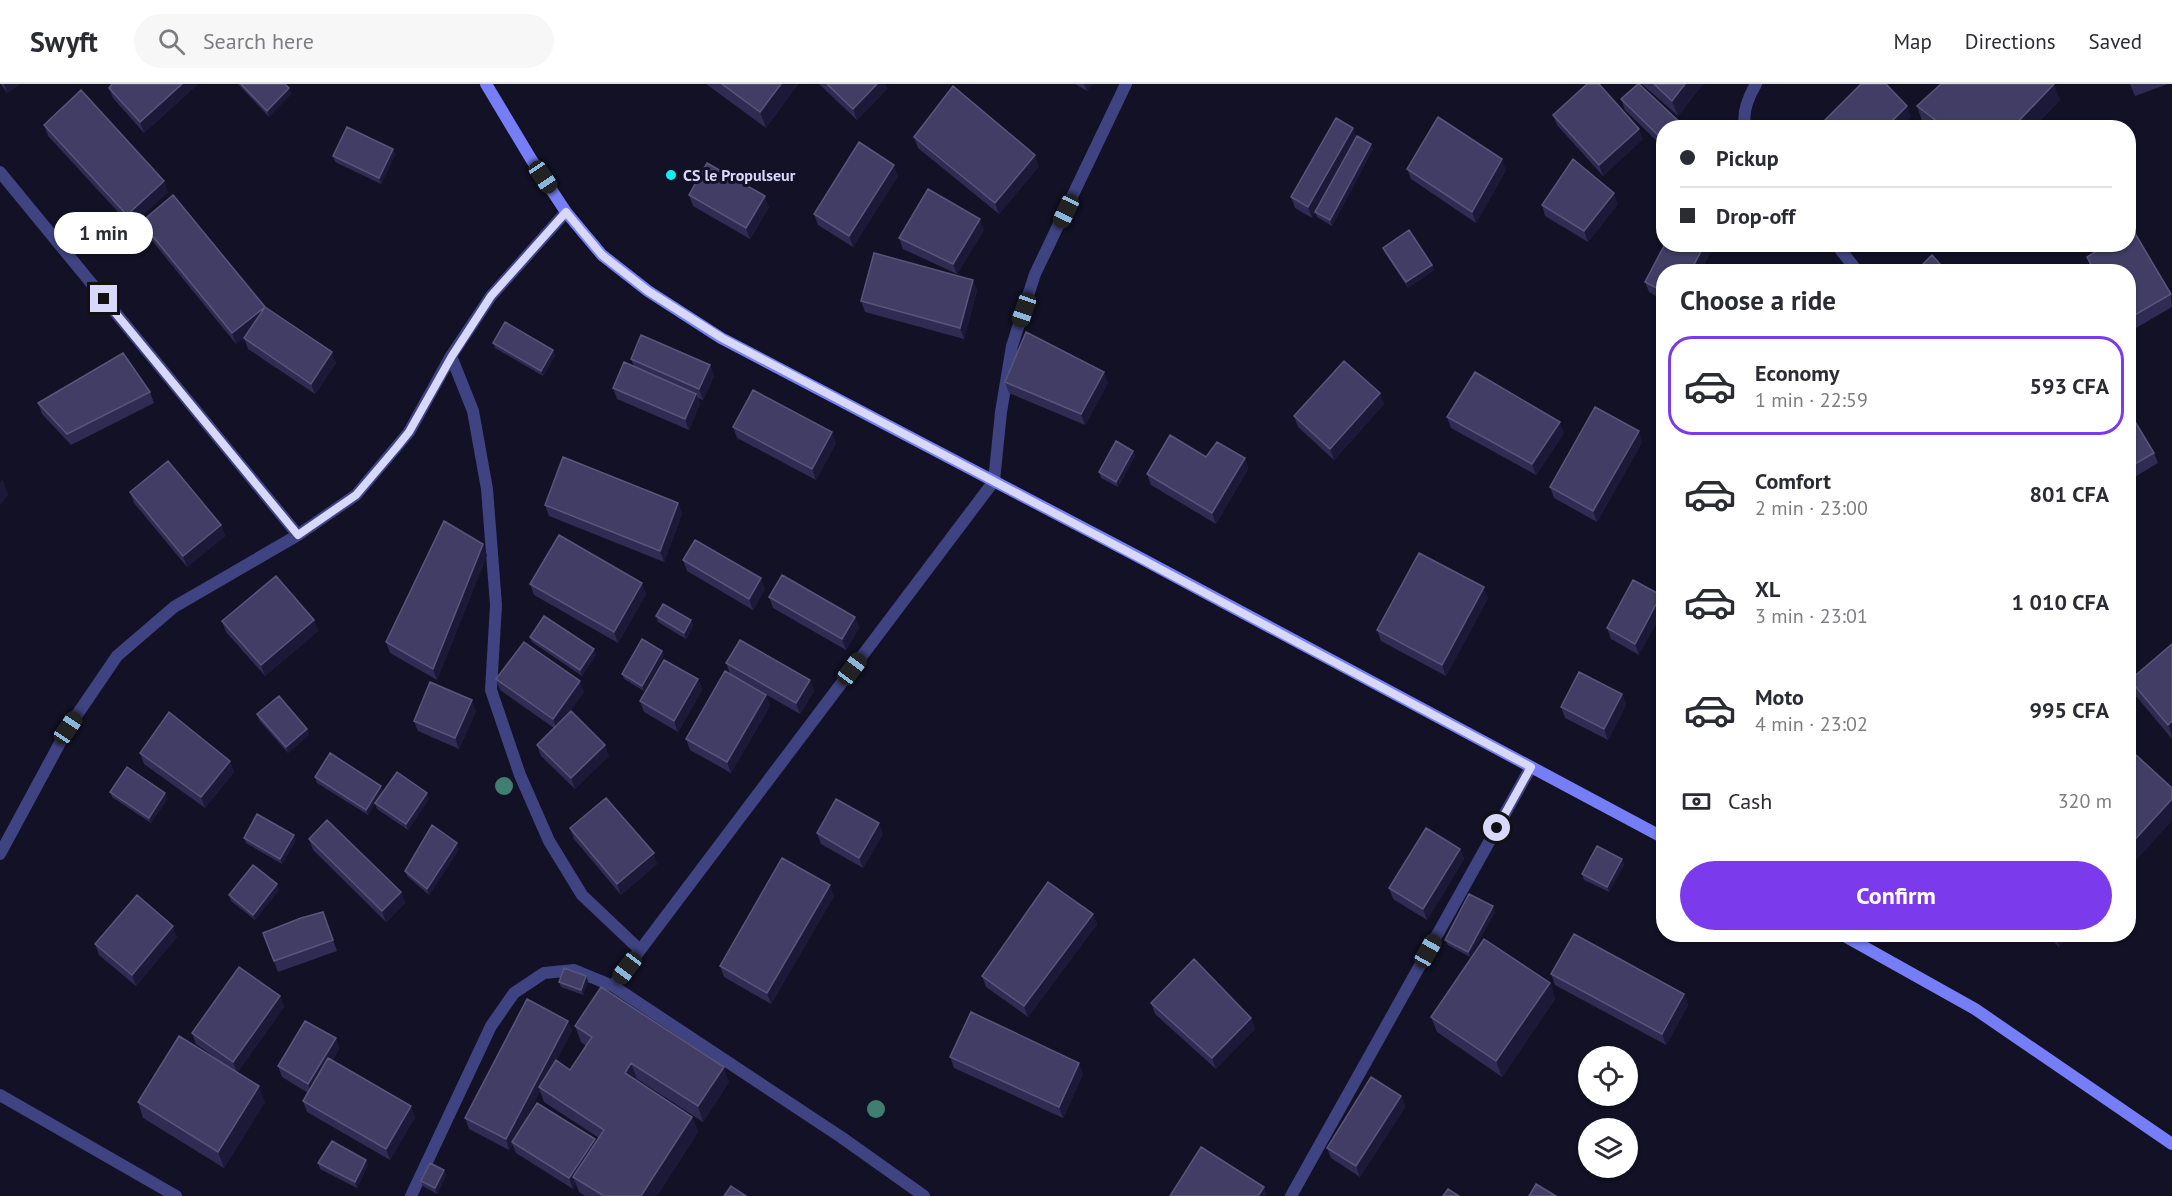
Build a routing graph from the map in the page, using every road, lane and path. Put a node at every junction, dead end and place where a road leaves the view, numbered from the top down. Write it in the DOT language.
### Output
graph roads {
  1 [pos="486,84"];
  2 [pos="1126,84"];
  3 [pos="1756,84"];
  4 [pos="1743,120"];
  5 [pos="0,172"];
  6 [pos="566,212"];
  7 [pos="1842,252"];
  8 [pos="1852,264"];
  9 [pos="452,356"];
  10 [pos="994,481"];
  11 [pos="298,535"];
  12 [pos="1531,767"];
  13 [pos="1656,834"];
  14 [pos="0,854"];
  15 [pos="1855,942"];
  16 [pos="640,950"];
  17 [pos="613,986"];
  18 [pos="0,1095"];
  19 [pos="2172,1144"];
  20 [pos="176,1196"];
  21 [pos="411,1196"];
  22 [pos="924,1196"];
  23 [pos="1291,1196"];
  1 -- 6 [label="main road"];
  2 -- 10 [label="street"];
  3 -- 4 [label="street"];
  5 -- 11 [label="street"];
  6 -- 9 [label="street"];
  6 -- 10 [label="main road"];
  7 -- 8 [label="street"];
  9 -- 11 [label="street"];
  9 -- 16 [label="street"];
  10 -- 12 [label="main road"];
  10 -- 16 [label="street"];
  11 -- 14 [label="street"];
  12 -- 13 [label="main road"];
  12 -- 23 [label="street"];
  15 -- 19 [label="main road"];
  16 -- 17 [label="street"];
  17 -- 21 [label="street"];
  17 -- 22 [label="street"];
  18 -- 20 [label="street"];
}
